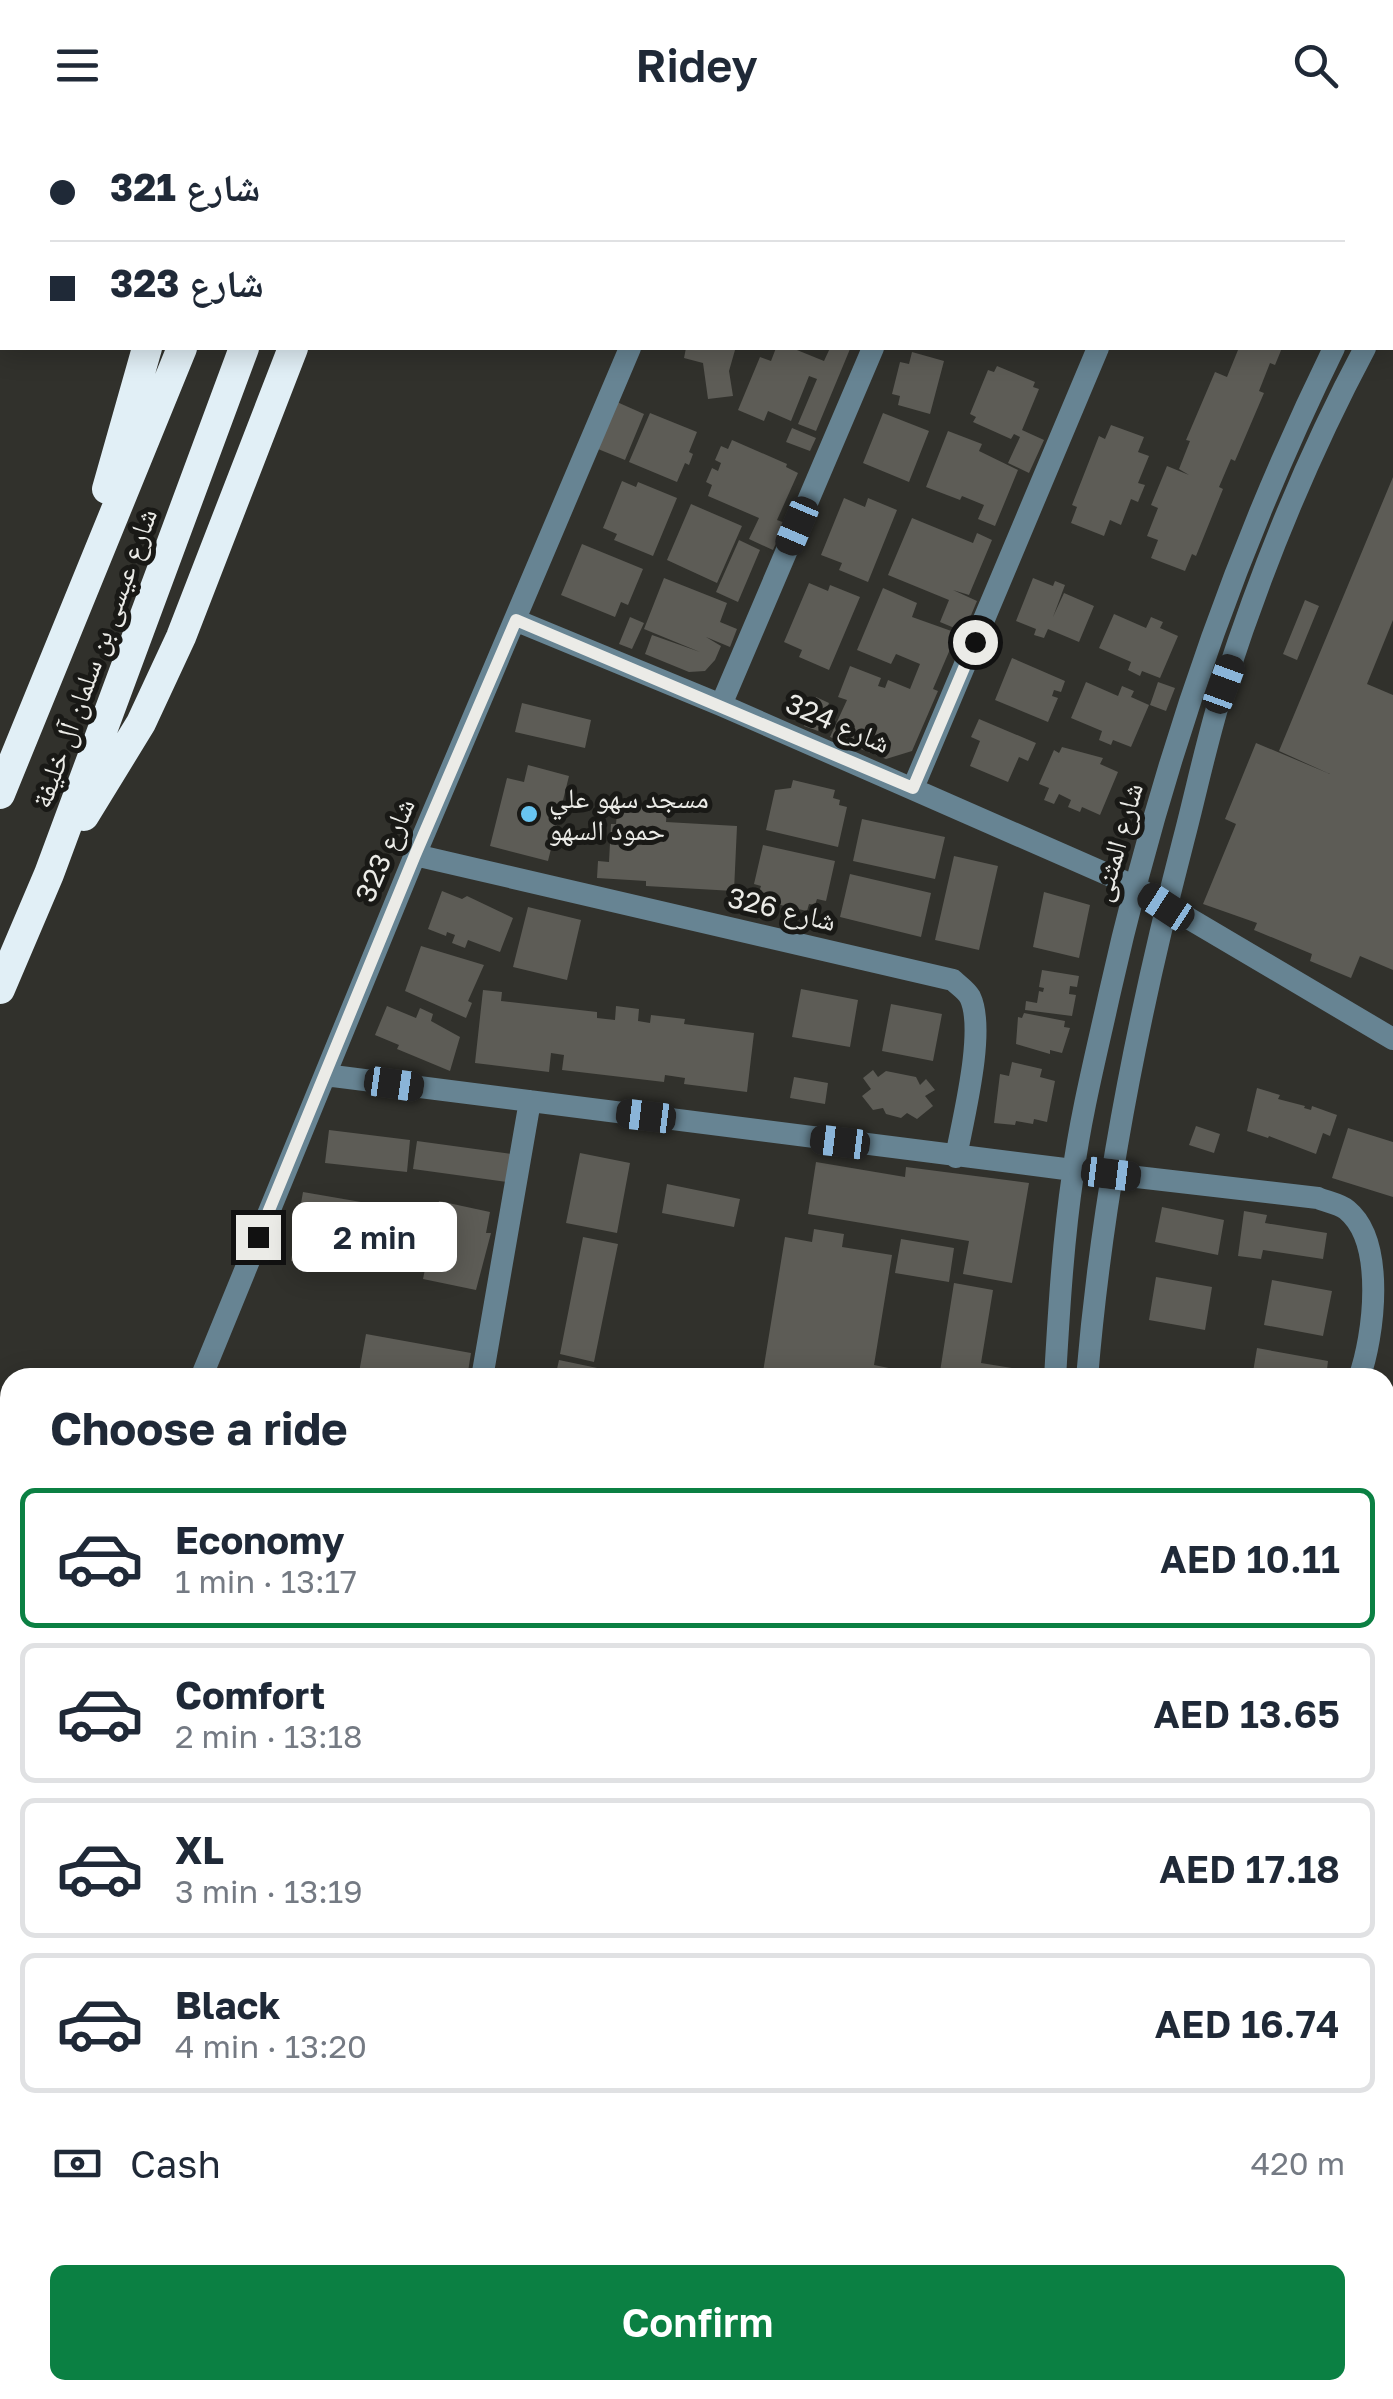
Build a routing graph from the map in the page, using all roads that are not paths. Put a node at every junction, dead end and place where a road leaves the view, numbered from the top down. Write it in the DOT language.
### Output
graph roads {
  1 [pos="146,350"];
  2 [pos="181,350"];
  3 [pos="243,350"];
  4 [pos="292,350"];
  5 [pos="629,350"];
  6 [pos="872,350"];
  7 [pos="1097,350"];
  8 [pos="1333,350"];
  9 [pos="1365,350"];
  10 [pos="75,613"];
  11 [pos="516,620"];
  12 [pos="721,705"];
  13 [pos="913,788"];
  14 [pos="0,794"];
  15 [pos="415,855"];
  16 [pos="49,874"];
  17 [pos="1134,886"];
  18 [pos="1166,907"];
  19 [pos="0,988"];
  20 [pos="1393,1039"];
  21 [pos="325,1075"];
  22 [pos="530,1101"];
  23 [pos="956,1157"];
  24 [pos="1073,1170"];
  25 [pos="1111,1174"];
  26 [pos="205,1368"];
  27 [pos="484,1368"];
  28 [pos="1056,1368"];
  29 [pos="1088,1368"];
  30 [pos="1363,1368"];
  1 -- 10 [label="highway"];
  2 -- 10 [label="highway, شارع عيسى بن سلمان آل خليفة"];
  3 -- 16 [label="highway, شارع عيسى بن سلمان آل خليفة"];
  4 -- 16 [label="highway"];
  5 -- 11 [label="street, شارع 323"];
  6 -- 12 [label="street"];
  7 -- 13 [label="street"];
  8 -- 17 [label="street, شارع المثنى"];
  9 -- 18 [label="street"];
  10 -- 14 [label="highway, شارع عيسى بن سلمان آل خليفة"];
  11 -- 12 [label="street, شارع 324"];
  11 -- 15 [label="street, شارع 323"];
  12 -- 13 [label="street, شارع 324"];
  13 -- 17 [label="street, شارع 324"];
  15 -- 21 [label="street, شارع 323"];
  15 -- 23 [label="street, شارع 326"];
  16 -- 19 [label="highway, شارع عيسى بن سلمان آل خليفة"];
  17 -- 18 [label="street, شارع 324"];
  17 -- 24 [label="street, شارع المثنى"];
  18 -- 20 [label="street, شارع 324"];
  18 -- 25 [label="street"];
  21 -- 22 [label="street"];
  21 -- 26 [label="street, شارع 323"];
  22 -- 23 [label="street"];
  22 -- 27 [label="street"];
  23 -- 24 [label="street"];
  24 -- 28 [label="street, شارع المثنى"];
  25 -- 29 [label="street"];
  25 -- 30 [label="street"];
}
